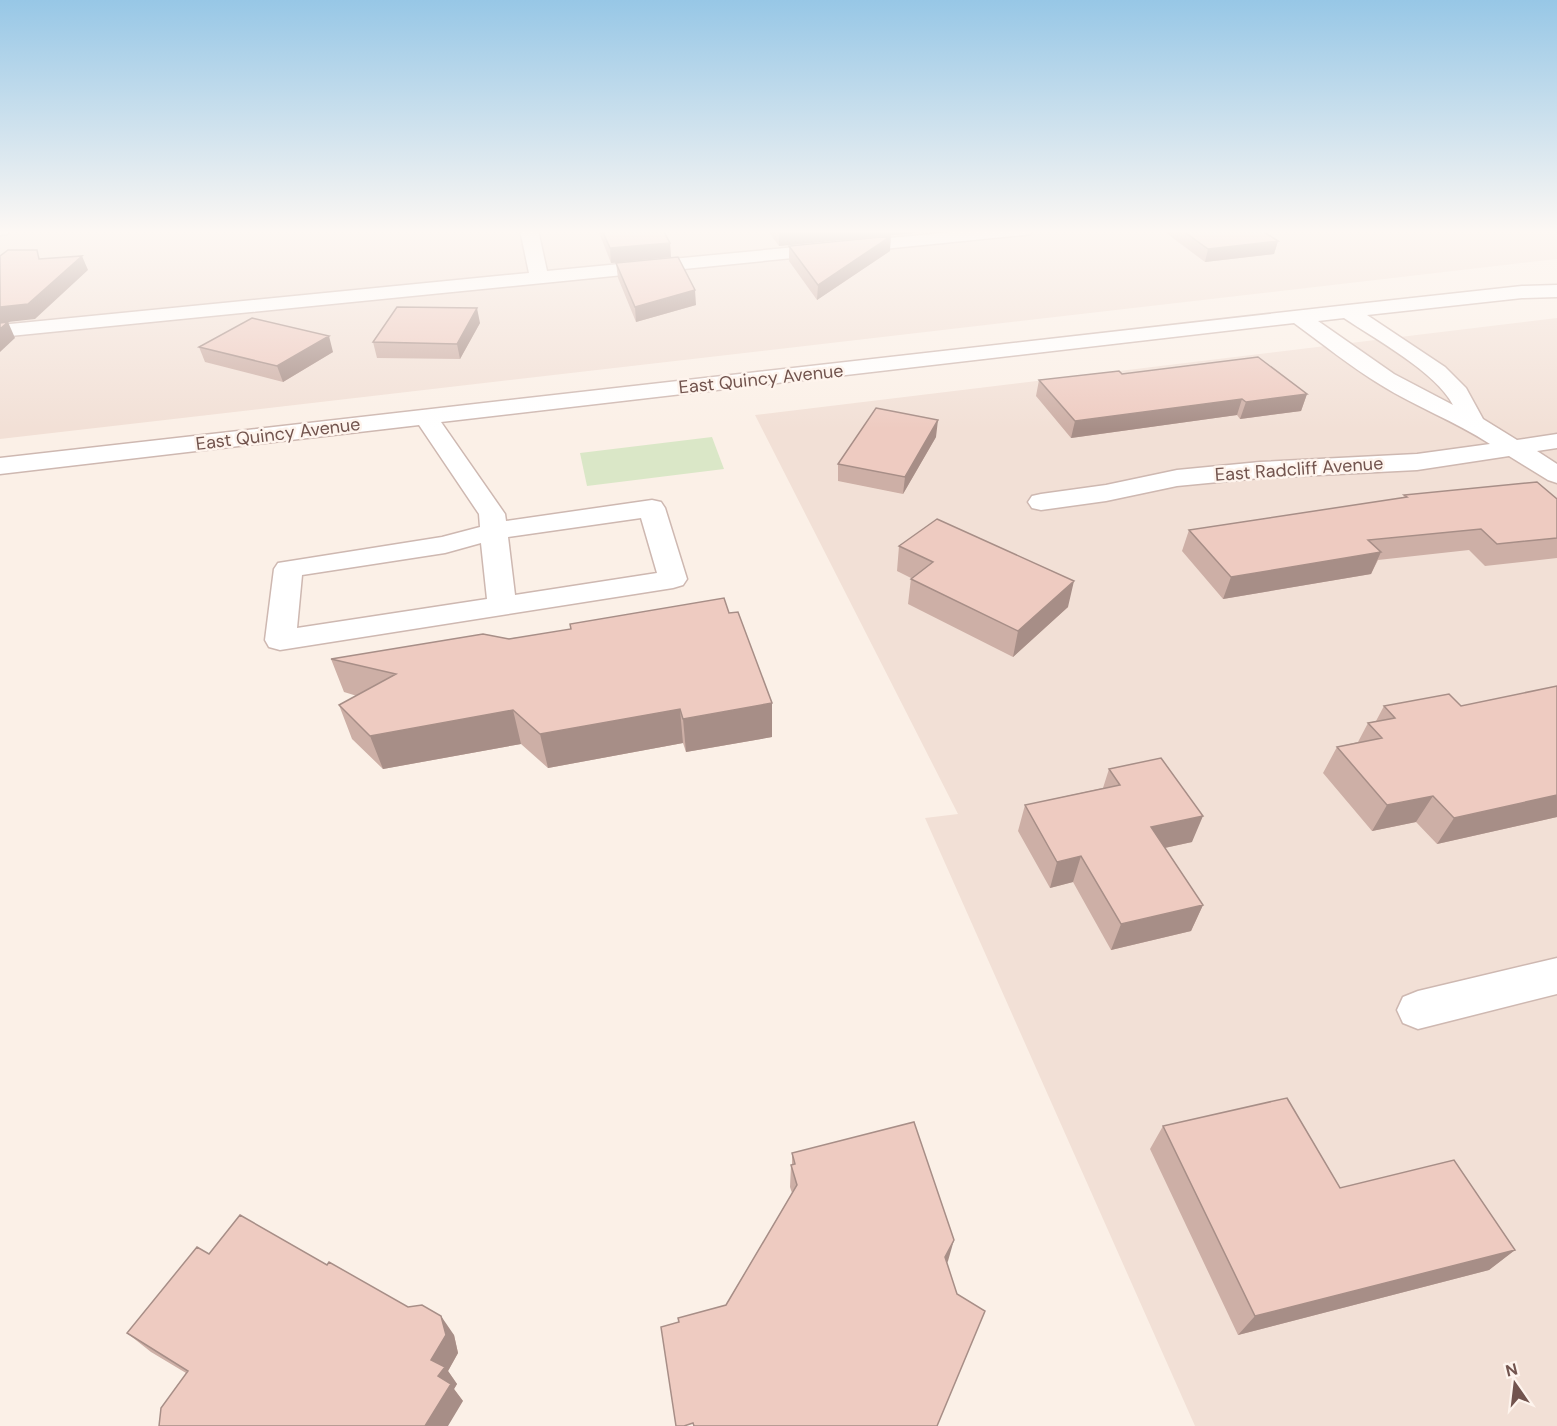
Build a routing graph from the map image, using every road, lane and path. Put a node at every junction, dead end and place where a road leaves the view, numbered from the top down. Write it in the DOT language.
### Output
graph roads {
  1 [pos="338,297"];
  2 [pos="1480,297"];
  3 [pos="1348,311"];
  4 [pos="1299,317"];
  5 [pos="0,331"];
  6 [pos="426,418"];
  7 [pos="1474,423"];
  8 [pos="1557,441"];
  9 [pos="1513,449"];
  10 [pos="0,466"];
  11 [pos="1557,475"];
  12 [pos="1041,502"];
  13 [pos="494,531"];
  14 [pos="502,606"];
  15 [pos="1557,976"];
  16 [pos="1418,1010"];
  1 -- 5 [label="street"];
  2 -- 3 [label="street, East Quincy Avenue"];
  3 -- 4 [label="street, East Quincy Avenue"];
  3 -- 7 [label="street"];
  4 -- 6 [label="street, East Quincy Avenue"];
  4 -- 7 [label="street"];
  6 -- 10 [label="street, East Quincy Avenue"];
  6 -- 13 [label="street"];
  7 -- 9 [label="street"];
  8 -- 9 [label="street, East Radcliff Avenue"];
  9 -- 11 [label="street"];
  9 -- 12 [label="street, East Radcliff Avenue"];
  13 -- 14 [label="street"];
  13 -- 14 [label="street"];
  13 -- 14 [label="street"];
  15 -- 16 [label="street"];
}
